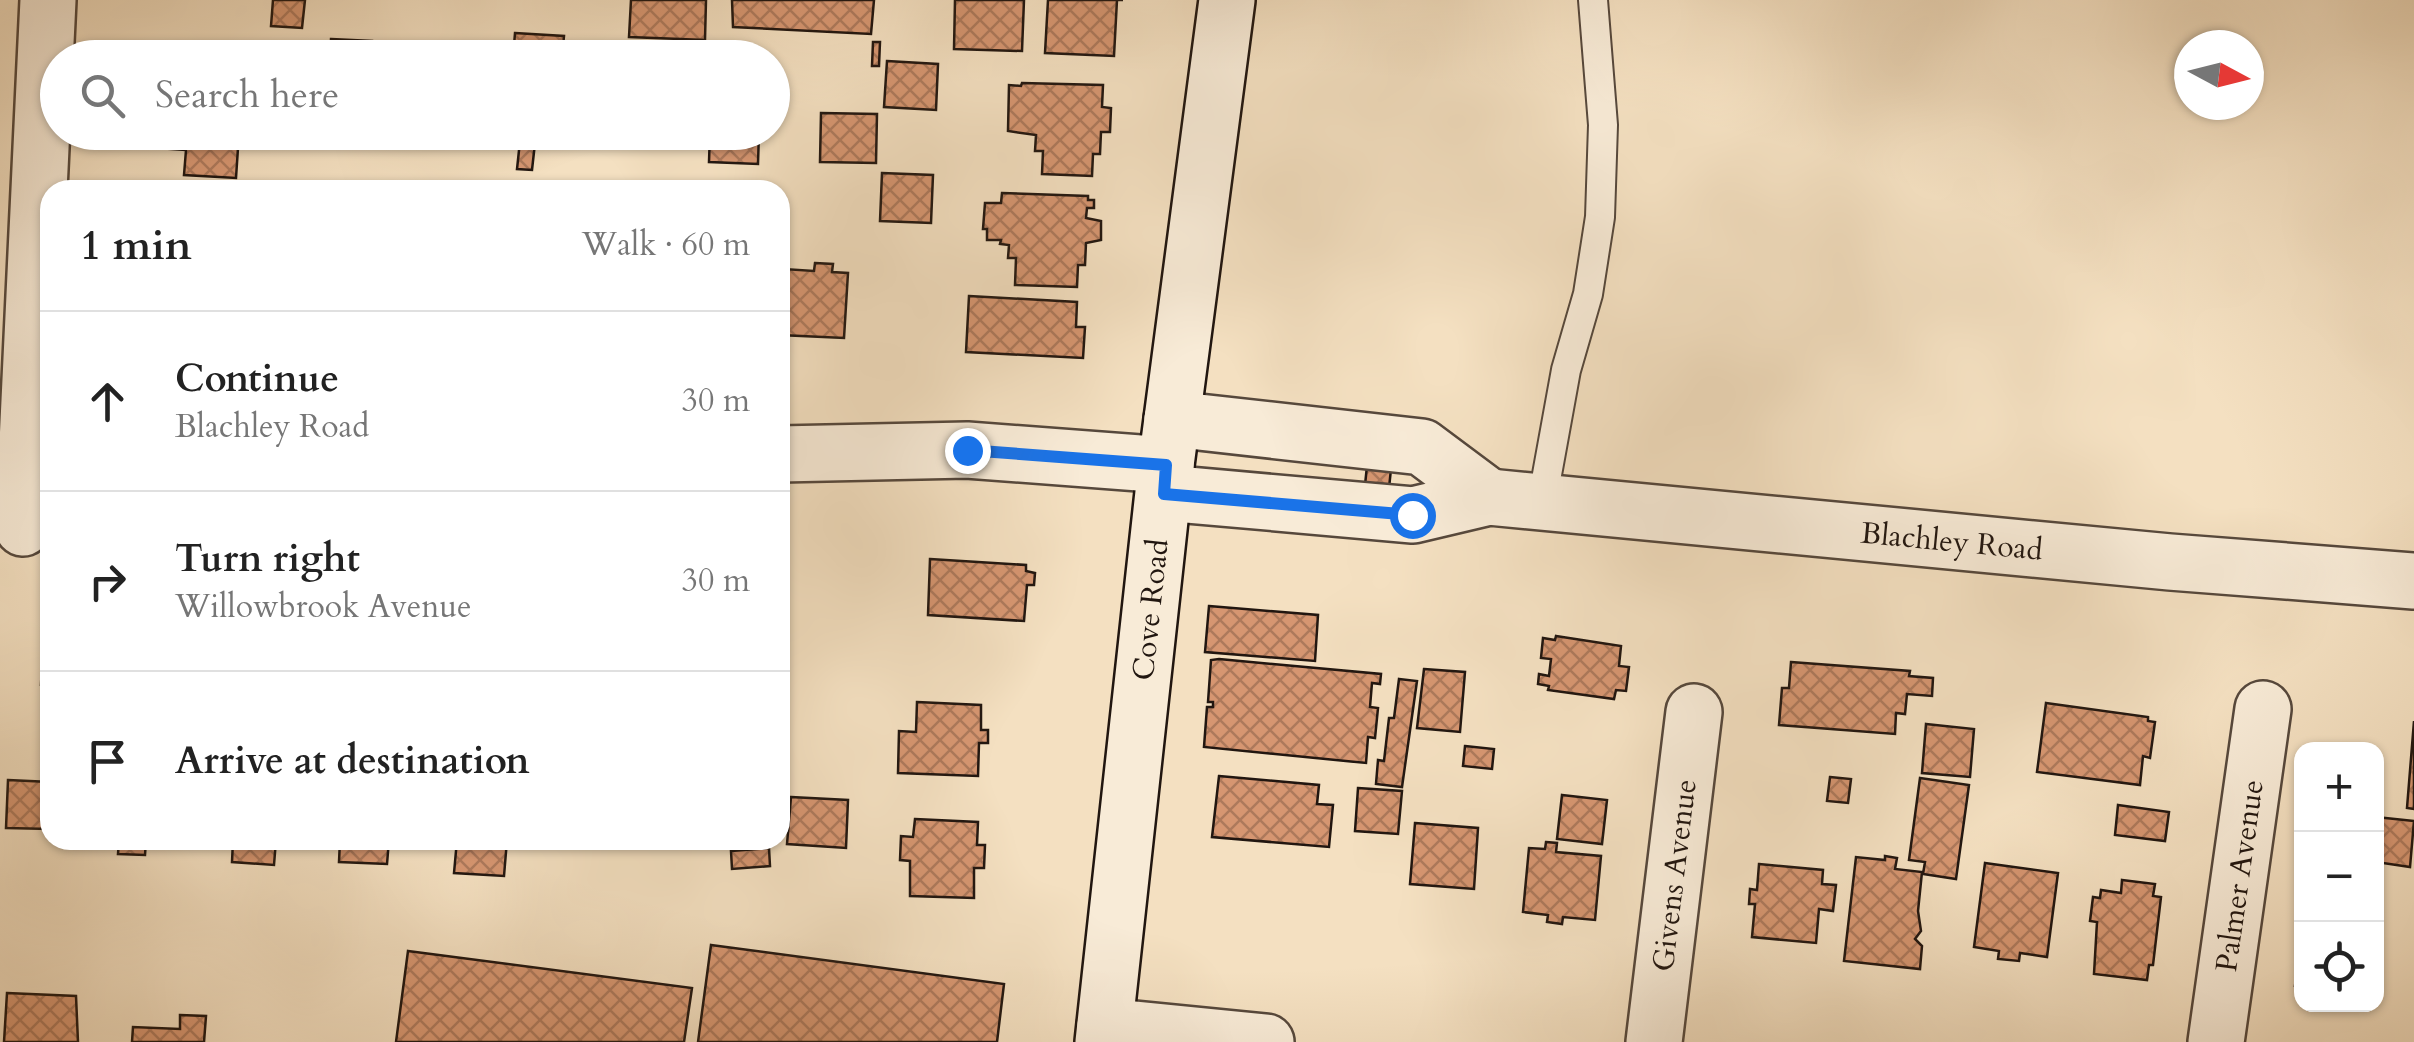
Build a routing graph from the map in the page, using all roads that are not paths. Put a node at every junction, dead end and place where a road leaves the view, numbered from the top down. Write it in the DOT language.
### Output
graph roads {
  1 [pos="48,0"];
  2 [pos="1227,0"];
  3 [pos="1593,0"];
  4 [pos="46,40"];
  5 [pos="41,150"];
  6 [pos="790,454"];
  7 [pos="1168,459"];
  8 [pos="1516,499"];
  9 [pos="24,528"];
  10 [pos="2414,581"];
  11 [pos="2263,709"];
  12 [pos="1694,712"];
  13 [pos="1104,1034"];
  14 [pos="1266,1042"];
  15 [pos="1654,1042"];
  16 [pos="2216,1042"];
  1 -- 4 [label="street"];
  2 -- 7 [label="street, Cove Road"];
  3 -- 8 [label="lane"];
  5 -- 9 [label="street"];
  6 -- 7 [label="street"];
  7 -- 8 [label="street, Blachley Road"];
  7 -- 8 [label="street"];
  7 -- 13 [label="street, Cove Road"];
  8 -- 10 [label="street, Blachley Road"];
  11 -- 16 [label="street, Palmer Avenue"];
  12 -- 15 [label="street, Givens Avenue"];
  13 -- 14 [label="street"];
}
